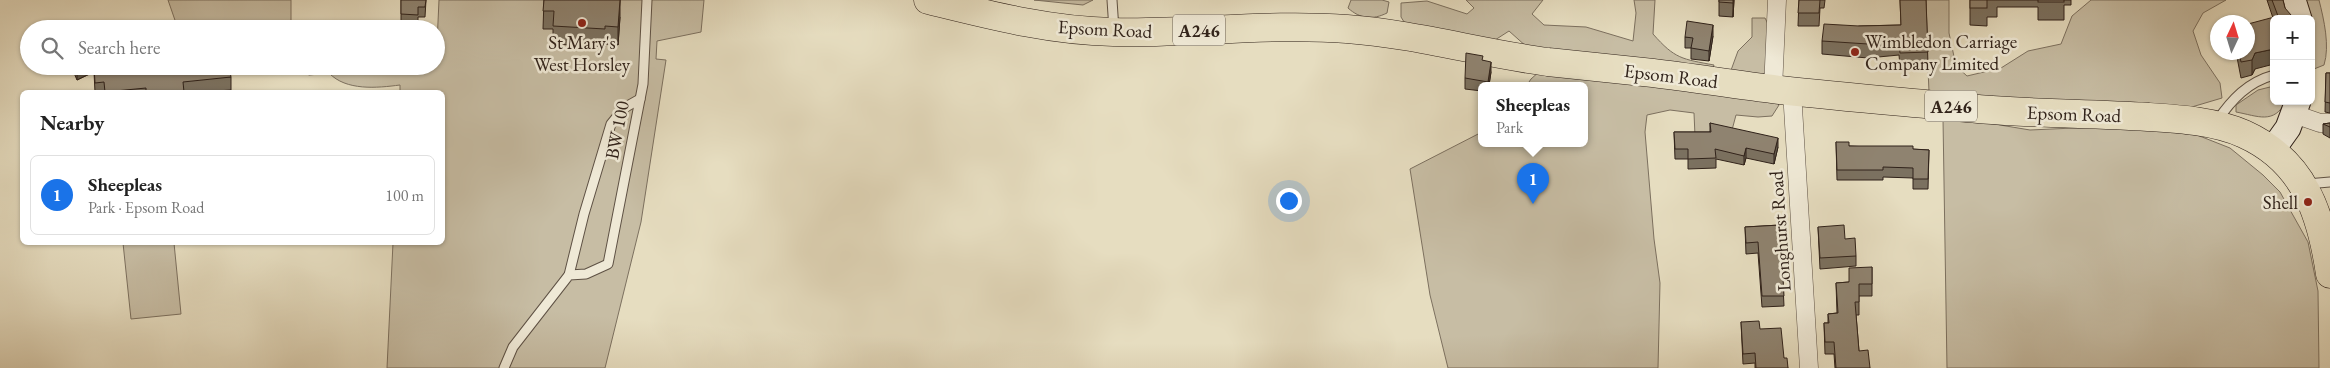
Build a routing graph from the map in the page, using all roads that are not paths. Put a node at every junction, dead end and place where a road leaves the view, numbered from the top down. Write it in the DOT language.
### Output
graph roads {
  1 [pos="647,0"];
  2 [pos="928,0"];
  3 [pos="1112,0"];
  4 [pos="1777,0"];
  5 [pos="2293,0"];
  6 [pos="2298,15"];
  7 [pos="1114,32"];
  8 [pos="2270,77"];
  9 [pos="1782,90"];
  10 [pos="640,99"];
  11 [pos="2296,108"];
  12 [pos="2330,123"];
  13 [pos="2215,124"];
  14 [pos="2272,149"];
  15 [pos="2317,183"];
  16 [pos="2327,240"];
  17 [pos="2330,274"];
  18 [pos="569,275"];
  19 [pos="504,368"];
  20 [pos="1809,368"];
  1 -- 10 [label="lane, BW 100"];
  2 -- 7 [label="main road, Epsom Road / A246"];
  3 -- 7 [label="lane"];
  4 -- 9 [label="street, Longhurst Road"];
  5 -- 6 [label="main road"];
  7 -- 9 [label="main road, Epsom Road / A246"];
  8 -- 13 [label="lane"];
  9 -- 13 [label="main road, Epsom Road / A246"];
  9 -- 20 [label="street, Longhurst Road"];
  10 -- 18 [label="lane"];
  10 -- 18 [label="lane, BW 100"];
  11 -- 12 [label="street"];
  11 -- 14 [label="main road"];
  13 -- 14 [label="main road, Epsom Road / A246"];
  14 -- 15 [label="main road, Epsom Road / A246"];
  15 -- 16 [label="main road, Epsom Road / A246"];
  16 -- 17 [label="main road, Epsom Road / A246"];
  18 -- 19 [label="lane"];
}
